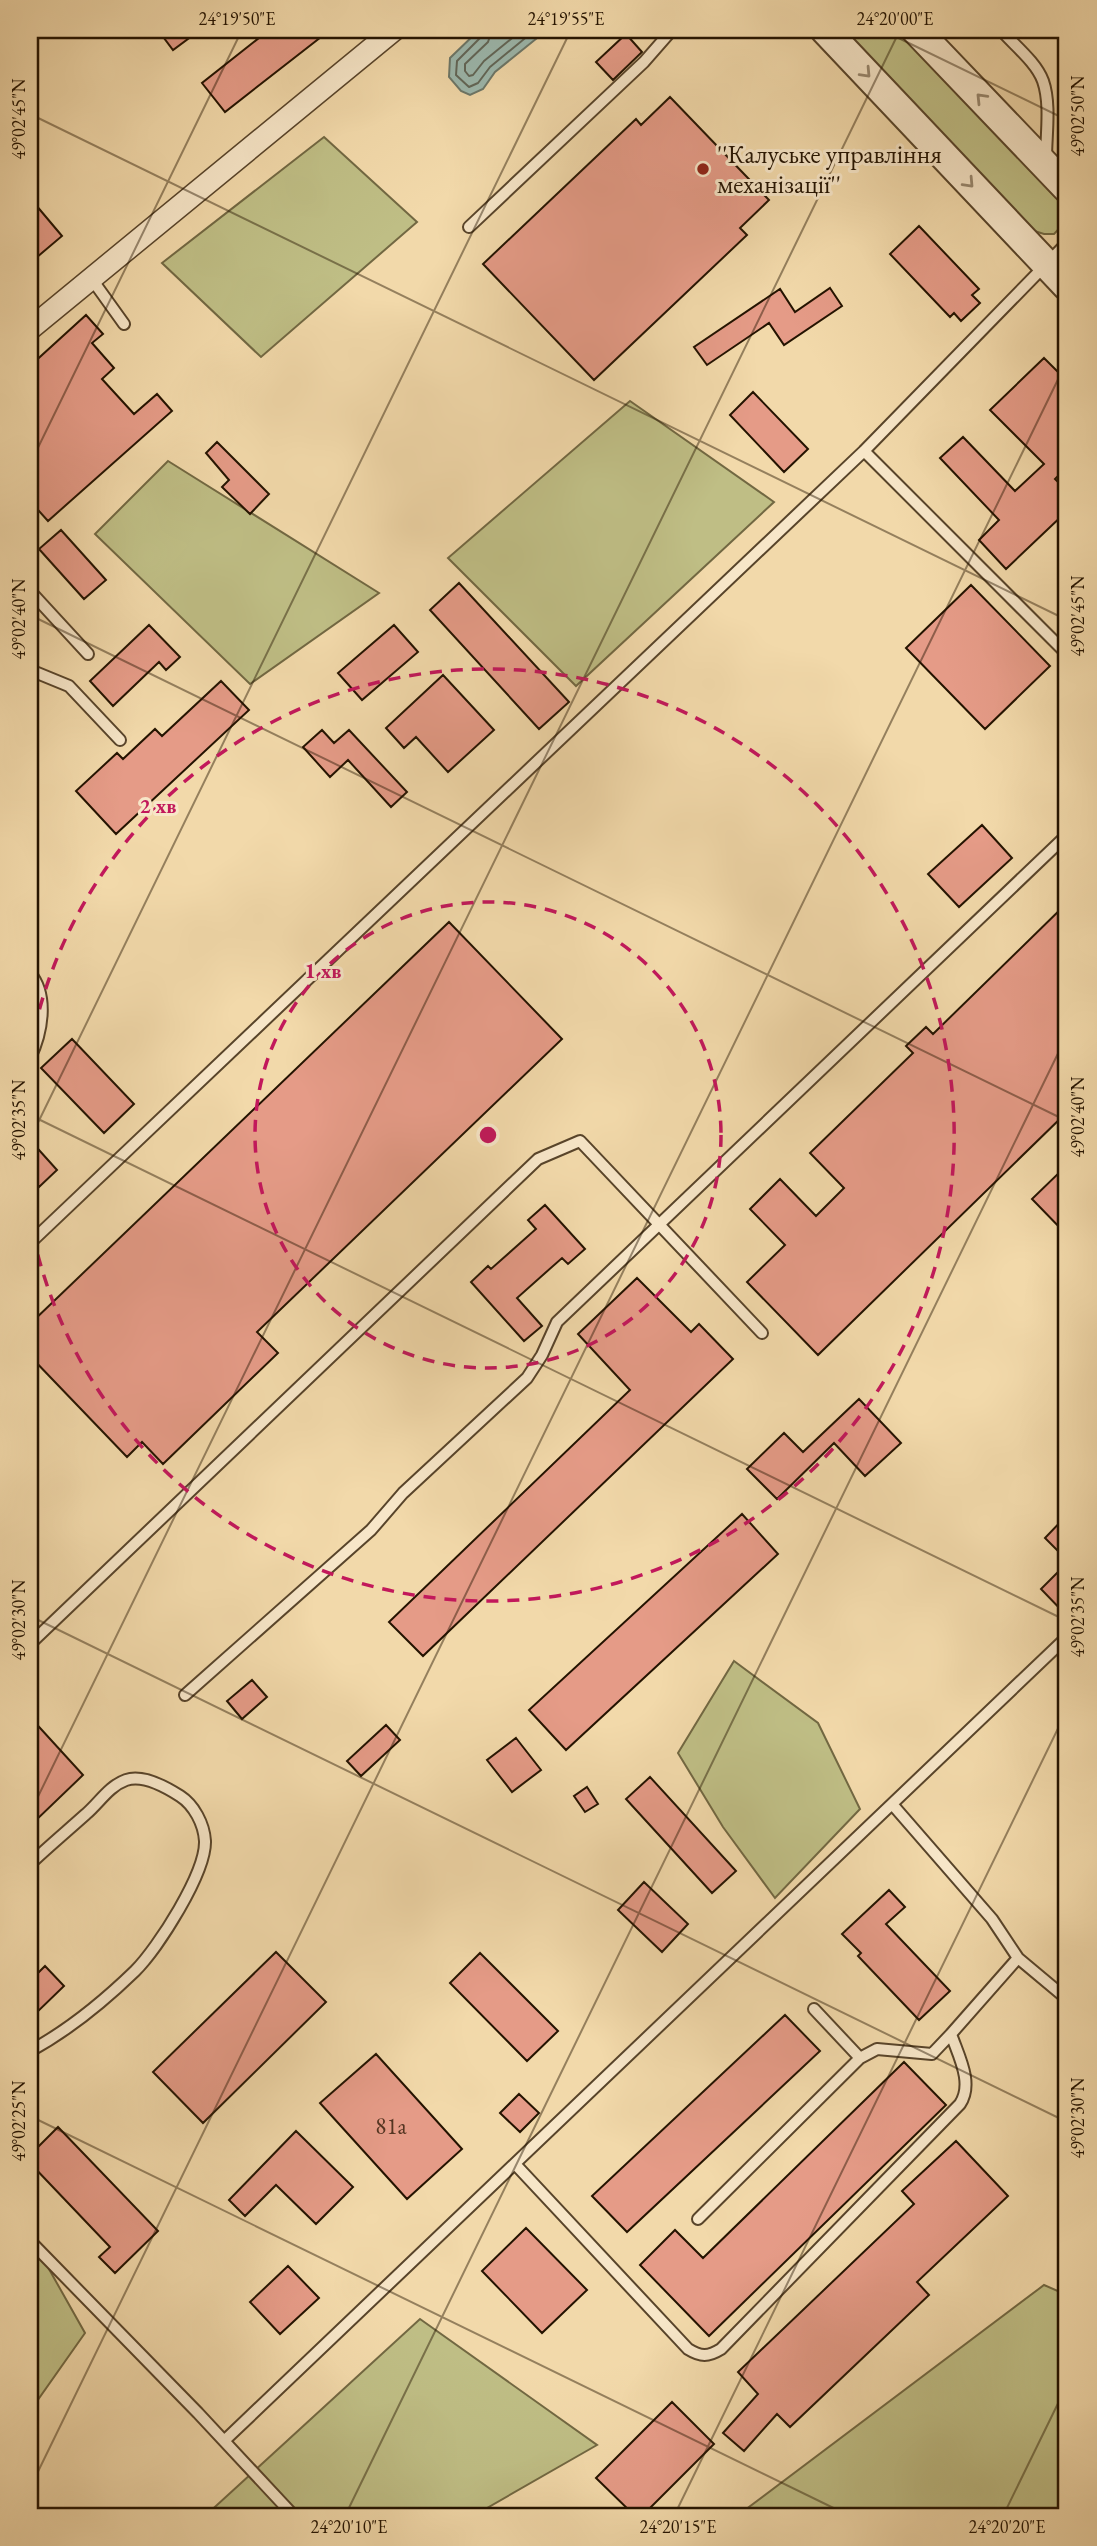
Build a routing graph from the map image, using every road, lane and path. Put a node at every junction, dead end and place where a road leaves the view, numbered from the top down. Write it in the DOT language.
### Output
graph roads {
  1 [pos="394,30"];
  2 [pos="672,30"];
  3 [pos="825,30"];
  4 [pos="916,30"];
  5 [pos="1001,30"];
  6 [pos="1059,173"];
  7 [pos="469,227"];
  8 [pos="1067,243"];
  9 [pos="1047,264"];
  10 [pos="91,278"];
  11 [pos="1067,286"];
  12 [pos="124,324"];
  13 [pos="30,329"];
  14 [pos="864,451"];
  15 [pos="30,591"];
  16 [pos="88,654"];
  17 [pos="1067,654"];
  18 [pos="30,670"];
  19 [pos="120,740"];
  20 [pos="1067,835"];
  21 [pos="30,973"];
  22 [pos="30,1058"];
  23 [pos="659,1224"];
  24 [pos="30,1243"];
  25 [pos="762,1333"];
  26 [pos="1067,1637"];
  27 [pos="30,1644"];
  28 [pos="185,1695"];
  29 [pos="892,1804"];
  30 [pos="30,1864"];
  31 [pos="1018,1958"];
  32 [pos="1067,1999"];
  33 [pos="814,2009"];
  34 [pos="951,2034"];
  35 [pos="30,2051"];
  36 [pos="860,2057"];
  37 [pos="515,2164"];
  38 [pos="698,2219"];
  39 [pos="30,2241"];
  40 [pos="224,2441"];
  41 [pos="295,2516"];
  1 -- 10 [label="street"];
  2 -- 7 [label="lane"];
  3 -- 9 [label="street, one-way"];
  6 -- 4 [label="street, one-way"];
  5 -- 6 [label="lane"];
  8 -- 9 [label="lane"];
  9 -- 11 [label="street"];
  9 -- 14 [label="lane"];
  10 -- 12 [label="lane"];
  10 -- 13 [label="street"];
  14 -- 17 [label="lane"];
  14 -- 24 [label="lane"];
  15 -- 16 [label="lane"];
  18 -- 19 [label="lane"];
  20 -- 23 [label="lane"];
  21 -- 22 [label="lane"];
  23 -- 25 [label="lane"];
  23 -- 27 [label="lane"];
  23 -- 28 [label="lane"];
  26 -- 29 [label="lane"];
  29 -- 31 [label="lane"];
  29 -- 37 [label="lane"];
  30 -- 35 [label="lane"];
  31 -- 32 [label="lane"];
  31 -- 34 [label="lane"];
  33 -- 36 [label="lane"];
  34 -- 36 [label="lane"];
  34 -- 37 [label="lane"];
  36 -- 38 [label="lane"];
  37 -- 40 [label="lane"];
  39 -- 40 [label="lane"];
  40 -- 41 [label="lane"];
}
